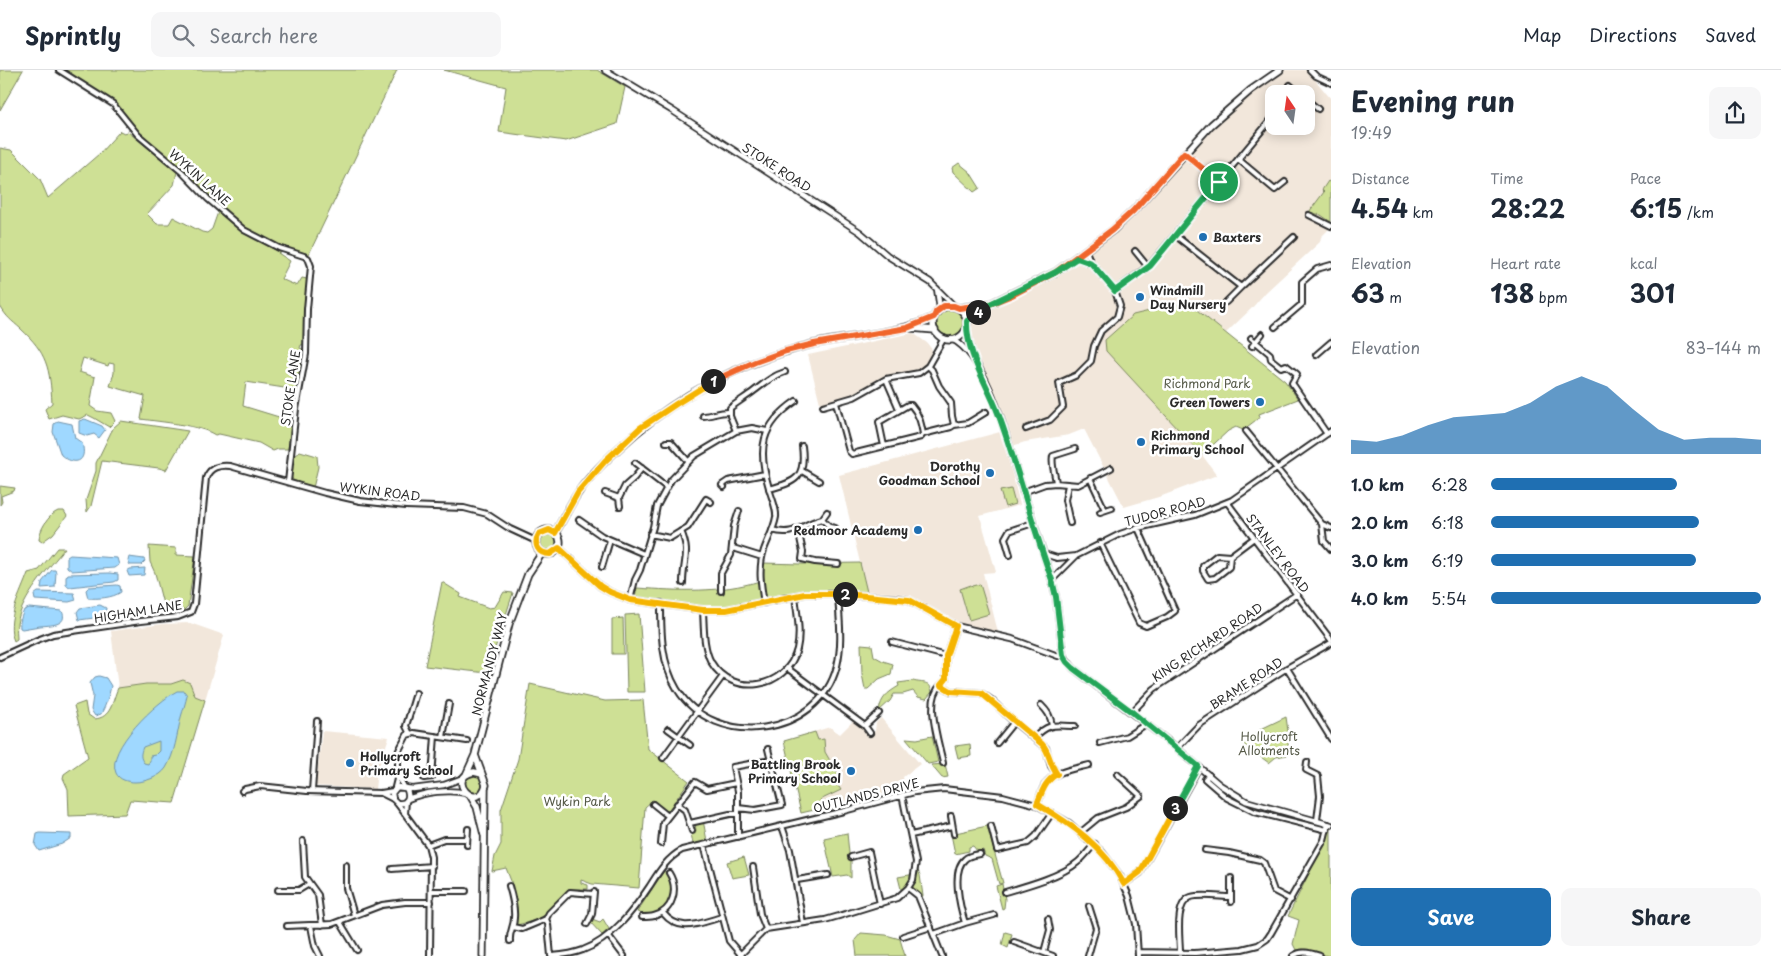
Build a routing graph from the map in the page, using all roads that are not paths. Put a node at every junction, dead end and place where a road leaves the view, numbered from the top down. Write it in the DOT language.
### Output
graph roads {
  1 [pos="59,70"];
  2 [pos="605,70"];
  3 [pos="1280,70"];
  4 [pos="1310,70"];
  5 [pos="1331,83"];
  6 [pos="1315,106"];
  7 [pos="1318,109"];
  8 [pos="1265,127"];
  9 [pos="1184,153"];
  10 [pos="1238,159"];
  11 [pos="1219,182"];
  12 [pos="1285,182"];
  13 [pos="1309,215"];
  14 [pos="1331,226"];
  15 [pos="1176,236"];
  16 [pos="1294,238"];
  17 [pos="1086,251"];
  18 [pos="1135,251"];
  19 [pos="1077,258"];
  20 [pos="1091,263"];
  21 [pos="1331,265"];
  22 [pos="311,266"];
  23 [pos="1148,267"];
  24 [pos="935,286"];
  25 [pos="1241,287"];
  26 [pos="1115,291"];
  27 [pos="1226,302"];
  28 [pos="990,304"];
  29 [pos="956,307"];
  30 [pos="940,309"];
  31 [pos="934,317"];
  32 [pos="967,321"];
  33 [pos="1275,326"];
  34 [pos="907,328"];
  35 [pos="966,329"];
  36 [pos="935,330"];
  37 [pos="1262,334"];
  38 [pos="944,338"];
  39 [pos="1251,338"];
  40 [pos="952,339"];
  41 [pos="1256,342"];
  42 [pos="1331,342"];
  43 [pos="1252,346"];
  44 [pos="1316,355"];
  45 [pos="973,359"];
  46 [pos="928,366"];
  47 [pos="785,372"];
  48 [pos="886,379"];
  49 [pos="796,401"];
  50 [pos="836,402"];
  51 [pos="823,406"];
  52 [pos="987,406"];
  53 [pos="899,410"];
  54 [pos="730,412"];
  55 [pos="986,412"];
  56 [pos="703,416"];
  57 [pos="990,416"];
  58 [pos="954,425"];
  59 [pos="1026,429"];
  60 [pos="736,431"];
  61 [pos="767,431"];
  62 [pos="1246,431"];
  63 [pos="1329,432"];
  64 [pos="923,434"];
  65 [pos="666,442"];
  66 [pos="802,446"];
  67 [pos="884,446"];
  68 [pos="1075,449"];
  69 [pos="688,461"];
  70 [pos="636,462"];
  71 [pos="218,466"];
  72 [pos="642,468"];
  73 [pos="1111,468"];
  74 [pos="1278,469"];
  75 [pos="802,471"];
  76 [pos="765,474"];
  77 [pos="1090,478"];
  78 [pos="819,481"];
  79 [pos="288,482"];
  80 [pos="1056,483"];
  81 [pos="1068,485"];
  82 [pos="666,488"];
  83 [pos="718,488"];
  84 [pos="769,489"];
  85 [pos="1023,492"];
  86 [pos="711,493"];
  87 [pos="605,494"];
  88 [pos="619,498"];
  89 [pos="706,498"];
  90 [pos="711,502"];
  91 [pos="1227,502"];
  92 [pos="620,506"];
  93 [pos="1112,508"];
  94 [pos="1105,510"];
  95 [pos="739,511"];
  96 [pos="827,512"];
  97 [pos="1100,512"];
  98 [pos="822,519"];
  99 [pos="579,520"];
  100 [pos="1033,523"];
  101 [pos="1070,523"];
  102 [pos="1322,524"];
  103 [pos="834,528"];
  104 [pos="1138,528"];
  105 [pos="1331,528"];
  106 [pos="798,529"];
  107 [pos="772,530"];
  108 [pos="681,531"];
  109 [pos="555,533"];
  110 [pos="650,534"];
  111 [pos="1254,538"];
  112 [pos="610,540"];
  113 [pos="536,541"];
  114 [pos="1100,543"];
  115 [pos="559,548"];
  116 [pos="733,548"];
  117 [pos="1331,549"];
  118 [pos="542,553"];
  119 [pos="644,554"];
  120 [pos="1044,554"];
  121 [pos="1010,555"];
  122 [pos="1076,556"];
  123 [pos="1230,556"];
  124 [pos="762,557"];
  125 [pos="838,564"];
  126 [pos="602,567"];
  127 [pos="678,579"];
  128 [pos="1052,580"];
  129 [pos="721,591"];
  130 [pos="838,594"];
  131 [pos="1297,594"];
  132 [pos="796,596"];
  133 [pos="630,600"];
  134 [pos="764,603"];
  135 [pos="661,604"];
  136 [pos="703,610"];
  137 [pos="956,626"];
  138 [pos="1331,641"];
  139 [pos="892,642"];
  140 [pos="1063,655"];
  141 [pos="0,656"];
  142 [pos="946,656"];
  143 [pos="787,668"];
  144 [pos="1287,668"];
  145 [pos="723,676"];
  146 [pos="941,685"];
  147 [pos="416,694"];
  148 [pos="823,694"];
  149 [pos="448,704"];
  150 [pos="1041,704"];
  151 [pos="699,711"];
  152 [pos="1132,712"];
  153 [pos="879,713"];
  154 [pos="318,722"];
  155 [pos="1014,722"];
  156 [pos="1146,724"];
  157 [pos="865,726"];
  158 [pos="1052,726"];
  159 [pos="1075,726"];
  160 [pos="668,729"];
  161 [pos="870,733"];
  162 [pos="410,734"];
  163 [pos="435,736"];
  164 [pos="443,737"];
  165 [pos="679,737"];
  166 [pos="1035,737"];
  167 [pos="1331,739"];
  168 [pos="467,741"];
  169 [pos="997,743"];
  170 [pos="1100,743"];
  171 [pos="690,745"];
  172 [pos="1177,748"];
  173 [pos="768,749"];
  174 [pos="475,755"];
  175 [pos="663,758"];
  176 [pos="771,760"];
  177 [pos="1306,762"];
  178 [pos="943,763"];
  179 [pos="1089,765"];
  180 [pos="1198,766"];
  181 [pos="482,774"];
  182 [pos="1057,774"];
  183 [pos="1117,774"];
  184 [pos="398,775"];
  185 [pos="1209,775"];
  186 [pos="464,777"];
  187 [pos="424,778"];
  188 [pos="736,783"];
  189 [pos="405,788"];
  190 [pos="485,788"];
  191 [pos="394,789"];
  192 [pos="312,791"];
  193 [pos="242,792"];
  194 [pos="381,793"];
  195 [pos="468,794"];
  196 [pos="902,795"];
  197 [pos="393,799"];
  198 [pos="407,800"];
  199 [pos="397,804"];
  200 [pos="653,804"];
  201 [pos="677,804"];
  202 [pos="1037,804"];
  203 [pos="738,808"];
  204 [pos="1052,813"];
  205 [pos="404,814"];
  206 [pos="737,814"];
  207 [pos="668,816"];
  208 [pos="951,816"];
  209 [pos="1317,820"];
  210 [pos="690,823"];
  211 [pos="1330,824"];
  212 [pos="782,826"];
  213 [pos="952,826"];
  214 [pos="991,826"];
  215 [pos="468,829"];
  216 [pos="1327,830"];
  217 [pos="692,832"];
  218 [pos="1081,832"];
  219 [pos="954,834"];
  220 [pos="484,835"];
  221 [pos="911,836"];
  222 [pos="738,837"];
  223 [pos="468,839"];
  224 [pos="303,841"];
  225 [pos="661,844"];
  226 [pos="1094,844"];
  227 [pos="468,845"];
  228 [pos="704,845"];
  229 [pos="428,846"];
  230 [pos="997,850"];
  231 [pos="1205,850"];
  232 [pos="980,854"];
  233 [pos="999,856"];
  234 [pos="851,857"];
  235 [pos="346,865"];
  236 [pos="432,866"];
  237 [pos="753,868"];
  238 [pos="392,869"];
  239 [pos="669,873"];
  240 [pos="828,875"];
  241 [pos="1231,878"];
  242 [pos="797,880"];
  243 [pos="309,884"];
  244 [pos="1124,884"];
  245 [pos="509,886"];
  246 [pos="908,888"];
  247 [pos="278,890"];
  248 [pos="432,891"];
  249 [pos="466,891"];
  250 [pos="1005,892"];
  251 [pos="1290,900"];
  252 [pos="431,902"];
  253 [pos="880,904"];
  254 [pos="1089,906"];
  255 [pos="663,913"];
  256 [pos="354,915"];
  257 [pos="994,915"];
  258 [pos="642,917"];
  259 [pos="722,917"];
  260 [pos="1048,919"];
  261 [pos="546,920"];
  262 [pos="340,922"];
  263 [pos="803,923"];
  264 [pos="965,923"];
  265 [pos="587,924"];
  266 [pos="322,925"];
  267 [pos="287,926"];
  268 [pos="311,926"];
  269 [pos="931,927"];
  270 [pos="513,928"];
  271 [pos="766,929"];
  272 [pos="934,934"];
  273 [pos="608,935"];
  274 [pos="903,936"];
  275 [pos="510,941"];
  276 [pos="1014,942"];
  277 [pos="357,950"];
  278 [pos="1044,952"];
  279 [pos="1180,952"];
  280 [pos="1138,954"];
  281 [pos="741,955"];
  282 [pos="320,956"];
  283 [pos="430,956"];
  284 [pos="483,956"];
  285 [pos="552,956"];
  286 [pos="624,956"];
  287 [pos="942,956"];
  288 [pos="1053,956"];
  289 [pos="1088,956"];
  290 [pos="1293,956"];
  291 [pos="1320,956"];
  1 -- 22 [label="street, WYKIN LANE"];
  2 -- 24 [label="street, STOKE ROAD"];
  3 -- 9 [label="main road"];
  4 -- 5 [label="street"];
  6 -- 7 [label="street"];
  8 -- 10 [label="street"];
  9 -- 11 [label="street"];
  9 -- 17 [label="main road"];
  10 -- 11 [label="street"];
  10 -- 12 [label="street"];
  11 -- 15 [label="street"];
  13 -- 14 [label="street"];
  15 -- 23 [label="street"];
  15 -- 25 [label="street"];
  16 -- 25 [label="street"];
  17 -- 19 [label="main road"];
  17 -- 20 [label="street"];
  18 -- 23 [label="street"];
  19 -- 20 [label="street"];
  19 -- 28 [label="main road"];
  20 -- 26 [label="street"];
  21 -- 33 [label="street"];
  22 -- 79 [label="street, STOKE LANE"];
  23 -- 26 [label="street"];
  24 -- 29 [label="street, STOKE ROAD"];
  24 -- 30 [label="street"];
  25 -- 27 [label="street"];
  26 -- 59 [label="street"];
  28 -- 29 [label="main road"];
  28 -- 32 [label="main road"];
  29 -- 30 [label="main road"];
  29 -- 32 [label="main road"];
  30 -- 31 [label="main road"];
  31 -- 34 [label="main road"];
  31 -- 36 [label="main road"];
  32 -- 35 [label="main road"];
  34 -- 36 [label="main road"];
  34 -- 109 [label="main road"];
  35 -- 40 [label="main road"];
  35 -- 45 [label="street"];
  36 -- 38 [label="main road"];
  37 -- 41 [label="street"];
  38 -- 40 [label="main road"];
  38 -- 46 [label="street"];
  39 -- 41 [label="street"];
  40 -- 45 [label="street"];
  41 -- 43 [label="street"];
  41 -- 63 [label="street"];
  42 -- 44 [label="street"];
  45 -- 85 [label="street"];
  46 -- 48 [label="street"];
  46 -- 58 [label="street"];
  47 -- 54 [label="street"];
  48 -- 50 [label="street"];
  48 -- 53 [label="street"];
  49 -- 61 [label="street"];
  50 -- 51 [label="street"];
  50 -- 67 [label="street"];
  52 -- 55 [label="street"];
  53 -- 64 [label="street"];
  53 -- 67 [label="street"];
  54 -- 56 [label="street"];
  54 -- 60 [label="street"];
  55 -- 57 [label="street"];
  55 -- 58 [label="street"];
  58 -- 64 [label="street"];
  60 -- 61 [label="street"];
  60 -- 69 [label="street"];
  61 -- 76 [label="street"];
  62 -- 74 [label="street"];
  63 -- 74 [label="street, TUDOR ROAD"];
  64 -- 67 [label="street"];
  65 -- 69 [label="street"];
  66 -- 75 [label="street"];
  68 -- 80 [label="street"];
  69 -- 82 [label="street"];
  70 -- 72 [label="street"];
  71 -- 79 [label="street, WYKIN ROAD"];
  71 -- 141 [label="street, HIGHAM LANE"];
  72 -- 82 [label="street"];
  72 -- 88 [label="street"];
  73 -- 77 [label="street"];
  74 -- 91 [label="street, TUDOR ROAD"];
  74 -- 102 [label="street"];
  75 -- 78 [label="street"];
  75 -- 84 [label="street"];
  76 -- 83 [label="street"];
  76 -- 84 [label="street"];
  77 -- 81 [label="street"];
  77 -- 94 [label="street"];
  79 -- 113 [label="street, WYKIN ROAD"];
  80 -- 81 [label="street"];
  80 -- 85 [label="street"];
  81 -- 101 [label="street"];
  82 -- 110 [label="street"];
  84 -- 107 [label="street"];
  85 -- 100 [label="street"];
  86 -- 89 [label="street"];
  87 -- 88 [label="street"];
  88 -- 92 [label="street"];
  89 -- 90 [label="street"];
  89 -- 108 [label="street"];
  91 -- 104 [label="street, TUDOR ROAD"];
  91 -- 111 [label="street, STANLEY ROAD"];
  93 -- 94 [label="street"];
  94 -- 97 [label="street"];
  95 -- 116 [label="street"];
  96 -- 98 [label="street"];
  98 -- 103 [label="street"];
  98 -- 106 [label="street"];
  99 -- 112 [label="street"];
  100 -- 120 [label="street"];
  100 -- 121 [label="street"];
  102 -- 105 [label="street"];
  102 -- 117 [label="street"];
  104 -- 114 [label="street, TUDOR ROAD"];
  104 -- 114 [label="street"];
  106 -- 107 [label="street"];
  106 -- 125 [label="street"];
  107 -- 124 [label="street"];
  108 -- 110 [label="street"];
  108 -- 127 [label="street"];
  109 -- 113 [label="main road"];
  109 -- 115 [label="main road"];
  110 -- 119 [label="street"];
  111 -- 123 [label="street"];
  111 -- 131 [label="street, STANLEY ROAD"];
  112 -- 119 [label="street"];
  112 -- 126 [label="street"];
  113 -- 118 [label="main road"];
  114 -- 122 [label="street, TUDOR ROAD"];
  115 -- 118 [label="main road"];
  115 -- 133 [label="street"];
  116 -- 124 [label="street"];
  116 -- 129 [label="street"];
  118 -- 174 [label="main road, NORMANDY WAY"];
  119 -- 133 [label="street"];
  120 -- 122 [label="street, TUDOR ROAD"];
  120 -- 128 [label="street"];
  122 -- 128 [label="street, TUDOR ROAD"];
  123 -- 123 [label="street"];
  124 -- 134 [label="street"];
  128 -- 140 [label="street"];
  130 -- 132 [label="street"];
  130 -- 137 [label="street"];
  130 -- 148 [label="street"];
  131 -- 138 [label="street, STANLEY ROAD"];
  131 -- 152 [label="street, KING RICHARD ROAD"];
  132 -- 134 [label="street"];
  132 -- 143 [label="street"];
  133 -- 135 [label="street"];
  134 -- 136 [label="street"];
  135 -- 136 [label="street"];
  135 -- 151 [label="street"];
  136 -- 145 [label="street"];
  137 -- 140 [label="street"];
  137 -- 142 [label="street"];
  138 -- 144 [label="street, BRAME ROAD"];
  139 -- 142 [label="street"];
  140 -- 152 [label="street"];
  142 -- 146 [label="street"];
  143 -- 145 [label="street"];
  143 -- 148 [label="street"];
  144 -- 167 [label="street"];
  144 -- 172 [label="street, BRAME ROAD"];
  145 -- 151 [label="street"];
  146 -- 155 [label="street"];
  146 -- 178 [label="street"];
  147 -- 162 [label="street"];
  148 -- 151 [label="street"];
  148 -- 157 [label="street"];
  149 -- 164 [label="street"];
  150 -- 158 [label="street"];
  151 -- 165 [label="street"];
  152 -- 156 [label="street"];
  153 -- 157 [label="street"];
  154 -- 192 [label="street"];
  155 -- 166 [label="street"];
  155 -- 169 [label="street"];
  156 -- 170 [label="street"];
  156 -- 172 [label="street"];
  157 -- 161 [label="street"];
  158 -- 159 [label="street"];
  158 -- 166 [label="street"];
  160 -- 165 [label="street"];
  162 -- 163 [label="street"];
  162 -- 184 [label="street"];
  163 -- 164 [label="street"];
  163 -- 187 [label="street"];
  164 -- 168 [label="street"];
  165 -- 171 [label="street"];
  165 -- 175 [label="street"];
  166 -- 182 [label="street"];
  172 -- 180 [label="street"];
  173 -- 176 [label="street"];
  174 -- 181 [label="main road"];
  174 -- 186 [label="main road, NORMANDY WAY"];
  176 -- 188 [label="street"];
  176 -- 203 [label="street"];
  177 -- 209 [label="street"];
  179 -- 182 [label="street"];
  180 -- 185 [label="street"];
  180 -- 244 [label="street"];
  181 -- 186 [label="main road"];
  181 -- 190 [label="main road"];
  182 -- 202 [label="street"];
  183 -- 218 [label="street"];
  184 -- 189 [label="street"];
  184 -- 191 [label="street"];
  185 -- 209 [label="street"];
  185 -- 216 [label="street"];
  186 -- 189 [label="street"];
  186 -- 195 [label="main road"];
  188 -- 201 [label="street"];
  188 -- 203 [label="street"];
  189 -- 191 [label="street"];
  189 -- 198 [label="street"];
  190 -- 195 [label="main road"];
  190 -- 220 [label="main road"];
  191 -- 194 [label="street"];
  191 -- 197 [label="street"];
  192 -- 193 [label="street"];
  192 -- 194 [label="street"];
  194 -- 197 [label="street"];
  195 -- 198 [label="street"];
  195 -- 220 [label="main road"];
  196 -- 202 [label="street, OUTLANDS DRIVE"];
  196 -- 212 [label="street, OUTLANDS DRIVE"];
  196 -- 221 [label="street"];
  197 -- 199 [label="street"];
  198 -- 199 [label="street"];
  198 -- 205 [label="street"];
  199 -- 205 [label="street"];
  200 -- 207 [label="street"];
  201 -- 207 [label="street"];
  201 -- 210 [label="street"];
  202 -- 204 [label="street, OUTLANDS DRIVE"];
  203 -- 206 [label="street"];
  204 -- 218 [label="street, OUTLANDS DRIVE"];
  204 -- 230 [label="street"];
  205 -- 229 [label="street"];
  206 -- 210 [label="street"];
  206 -- 222 [label="street"];
  207 -- 225 [label="street"];
  208 -- 213 [label="street"];
  209 -- 211 [label="street"];
  210 -- 217 [label="street"];
  211 -- 216 [label="street"];
  212 -- 222 [label="street, OUTLANDS DRIVE"];
  212 -- 242 [label="street"];
  213 -- 219 [label="street"];
  213 -- 221 [label="street"];
  214 -- 230 [label="street"];
  215 -- 223 [label="street"];
  216 -- 251 [label="street"];
  218 -- 226 [label="street, OUTLANDS DRIVE"];
  220 -- 284 [label="main road"];
  221 -- 246 [label="street"];
  222 -- 228 [label="street, OUTLANDS DRIVE"];
  223 -- 227 [label="street"];
  223 -- 229 [label="street"];
  224 -- 243 [label="street"];
  226 -- 244 [label="street, OUTLANDS DRIVE"];
  226 -- 250 [label="street"];
  228 -- 259 [label="street"];
  228 -- 273 [label="street, OUTLANDS DRIVE"];
  229 -- 236 [label="street"];
  230 -- 233 [label="street"];
  231 -- 251 [label="street"];
  232 -- 264 [label="street"];
  234 -- 253 [label="street"];
  235 -- 256 [label="street"];
  236 -- 238 [label="street"];
  236 -- 248 [label="street"];
  237 -- 271 [label="street"];
  239 -- 255 [label="street"];
  240 -- 242 [label="street"];
  241 -- 279 [label="street"];
  242 -- 263 [label="street"];
  243 -- 247 [label="street"];
  243 -- 266 [label="street"];
  244 -- 280 [label="street, OUTLANDS DRIVE"];
  245 -- 270 [label="street"];
  246 -- 253 [label="street"];
  246 -- 269 [label="street"];
  248 -- 249 [label="street"];
  248 -- 252 [label="street"];
  251 -- 279 [label="street"];
  252 -- 256 [label="street"];
  252 -- 283 [label="street"];
  253 -- 263 [label="street"];
  254 -- 289 [label="street"];
  255 -- 258 [label="street"];
  255 -- 259 [label="street"];
  256 -- 262 [label="street"];
  257 -- 264 [label="street"];
  259 -- 281 [label="street"];
  260 -- 278 [label="street"];
  261 -- 265 [label="street"];
  261 -- 270 [label="street"];
  261 -- 285 [label="street"];
  262 -- 266 [label="street"];
  262 -- 277 [label="street"];
  263 -- 271 [label="street"];
  264 -- 272 [label="street"];
  266 -- 268 [label="street"];
  267 -- 268 [label="street"];
  268 -- 282 [label="street"];
  269 -- 272 [label="street"];
  269 -- 274 [label="street"];
  270 -- 275 [label="street"];
  271 -- 281 [label="street"];
  272 -- 287 [label="street"];
  273 -- 285 [label="street, OUTLANDS DRIVE"];
  273 -- 286 [label="street"];
  276 -- 278 [label="street"];
  278 -- 288 [label="street"];
  279 -- 280 [label="street"];
  290 -- 291 [label="street"];
}
